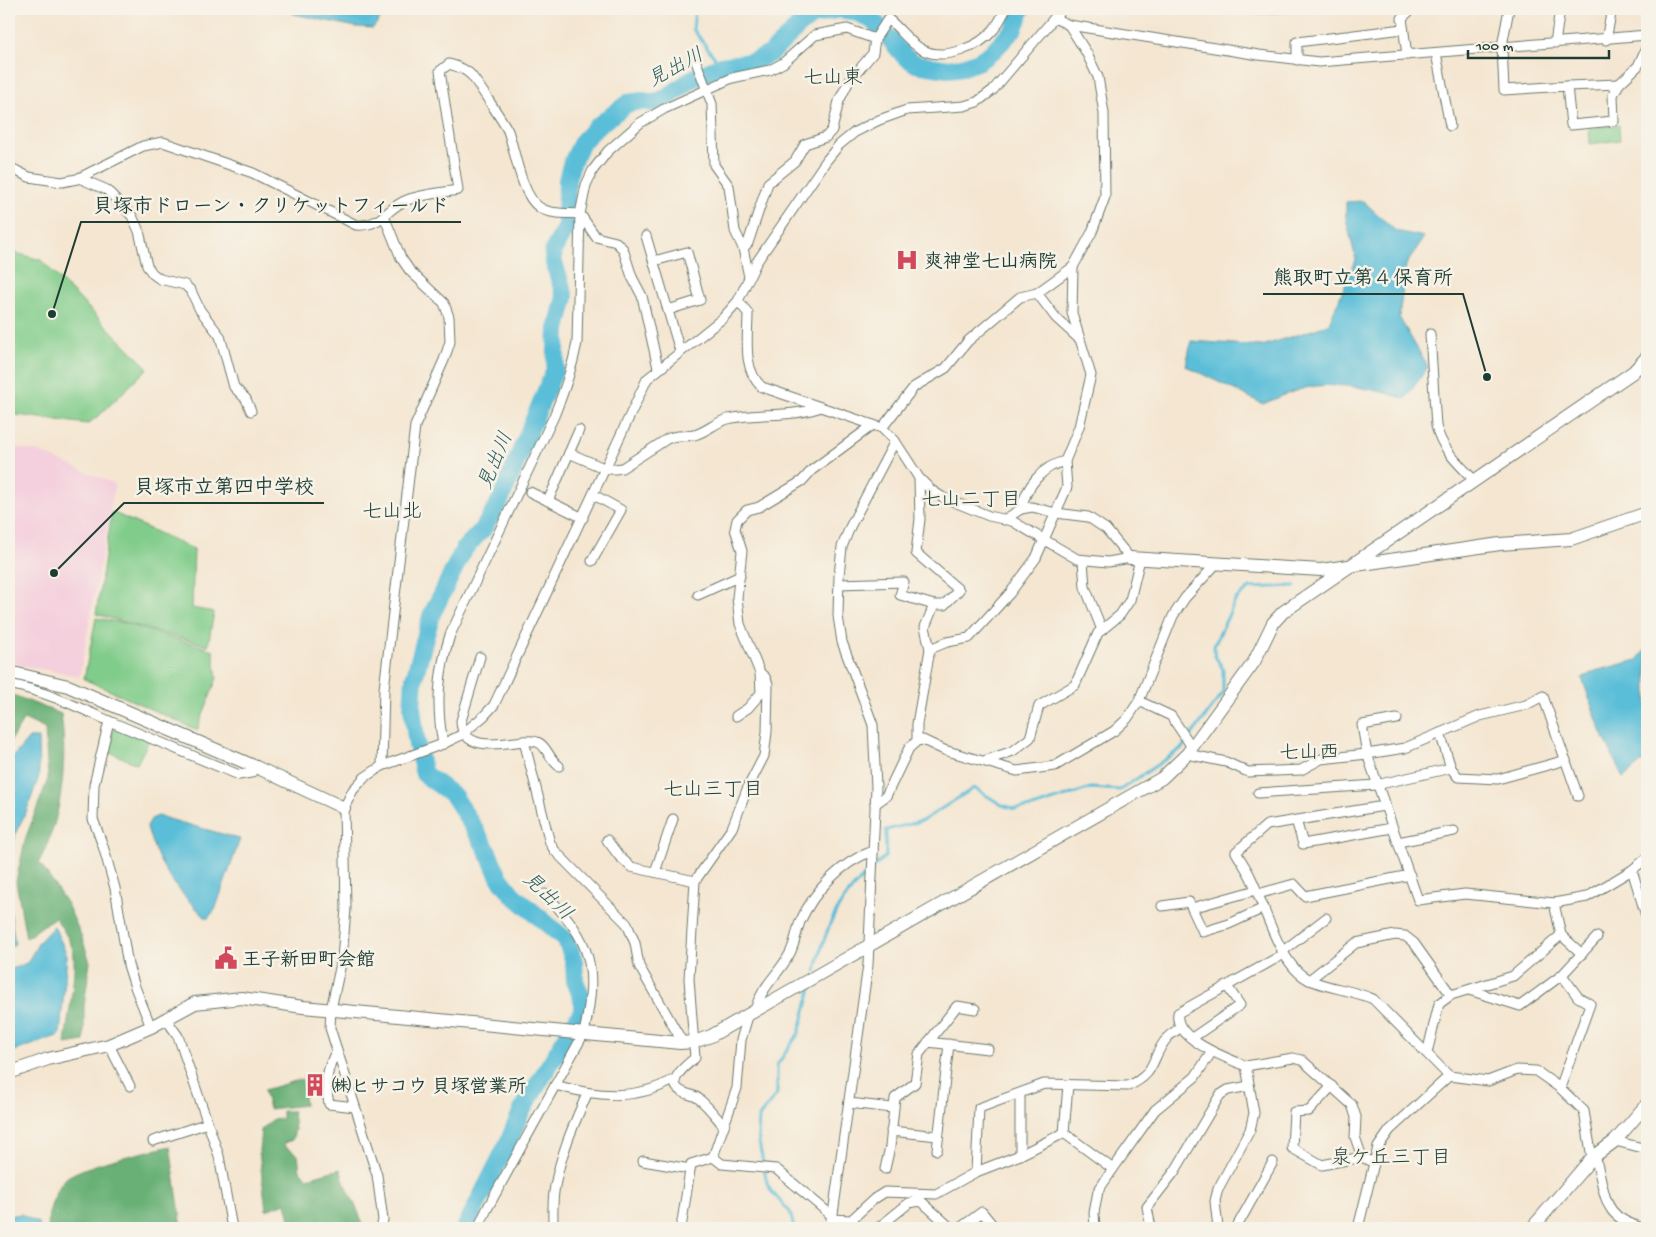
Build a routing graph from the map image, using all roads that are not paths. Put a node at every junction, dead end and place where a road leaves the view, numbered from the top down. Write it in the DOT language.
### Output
graph roads {
  1 [pos="1006,9"];
  2 [pos="1062,9"];
  3 [pos="1412,9"];
  4 [pos="1509,9"];
  5 [pos="1560,9"];
  6 [pos="1612,9"];
  7 [pos="1054,18"];
  8 [pos="1069,25"];
  9 [pos="1404,29"];
  10 [pos="1647,35"];
  11 [pos="875,39"];
  12 [pos="1606,40"];
  13 [pos="1555,43"];
  14 [pos="1502,46"];
  15 [pos="1647,46"];
  16 [pos="1436,53"];
  17 [pos="1407,54"];
  18 [pos="695,59"];
  19 [pos="1297,60"];
  20 [pos="1618,84"];
  21 [pos="1568,86"];
  22 [pos="708,90"];
  23 [pos="1450,126"];
  24 [pos="828,134"];
  25 [pos="839,145"];
  26 [pos="9,167"];
  27 [pos="80,178"];
  28 [pos="580,214"];
  29 [pos="384,216"];
  30 [pos="646,236"];
  31 [pos="743,248"];
  32 [pos="654,261"];
  33 [pos="1073,267"];
  34 [pos="749,277"];
  35 [pos="1037,293"];
  36 [pos="738,301"];
  37 [pos="668,310"];
  38 [pos="1430,334"];
  39 [pos="1078,338"];
  40 [pos="680,351"];
  41 [pos="1647,357"];
  42 [pos="658,368"];
  43 [pos="820,407"];
  44 [pos="251,411"];
  45 [pos="872,425"];
  46 [pos="882,428"];
  47 [pos="578,430"];
  48 [pos="895,441"];
  49 [pos="569,453"];
  50 [pos="1065,461"];
  51 [pos="606,469"];
  52 [pos="919,478"];
  53 [pos="1475,481"];
  54 [pos="530,492"];
  55 [pos="594,494"];
  56 [pos="548,501"];
  57 [pos="1020,509"];
  58 [pos="1056,513"];
  59 [pos="1647,513"];
  60 [pos="582,518"];
  61 [pos="1004,520"];
  62 [pos="1045,540"];
  63 [pos="1135,559"];
  64 [pos="592,561"];
  65 [pos="1083,561"];
  66 [pos="1216,564"];
  67 [pos="1354,565"];
  68 [pos="740,576"];
  69 [pos="838,584"];
  70 [pos="698,595"];
  71 [pos="934,605"];
  72 [pos="1102,630"];
  73 [pos="930,650"];
  74 [pos="480,657"];
  75 [pos="9,672"];
  76 [pos="760,673"];
  77 [pos="9,684"];
  78 [pos="1139,701"];
  79 [pos="736,716"];
  80 [pos="1398,719"];
  81 [pos="109,721"];
  82 [pos="464,732"];
  83 [pos="1440,733"];
  84 [pos="524,741"];
  85 [pos="917,741"];
  86 [pos="443,744"];
  87 [pos="1189,750"];
  88 [pos="1367,754"];
  89 [pos="1566,760"];
  90 [pos="983,762"];
  91 [pos="382,766"];
  92 [pos="559,766"];
  93 [pos="256,767"];
  94 [pos="1450,768"];
  95 [pos="1376,785"];
  96 [pos="1258,793"];
  97 [pos="1578,796"];
  98 [pos="875,804"];
  99 [pos="1384,806"];
  100 [pos="344,808"];
  101 [pos="673,819"];
  102 [pos="1296,820"];
  103 [pos="1392,828"];
  104 [pos="1454,831"];
  105 [pos="607,840"];
  106 [pos="1398,842"];
  107 [pos="873,851"];
  108 [pos="1647,858"];
  109 [pos="1632,870"];
  110 [pos="654,872"];
  111 [pos="1410,875"];
  112 [pos="695,881"];
  113 [pos="1257,892"];
  114 [pos="545,894"];
  115 [pos="1554,903"];
  116 [pos="1162,906"];
  117 [pos="1192,908"];
  118 [pos="1264,908"];
  119 [pos="1326,918"];
  120 [pos="1647,918"];
  121 [pos="1561,936"];
  122 [pos="1597,937"];
  123 [pos="869,944"];
  124 [pos="1284,953"];
  125 [pos="1582,954"];
  126 [pos="1562,975"];
  127 [pos="1309,980"];
  128 [pos="1227,986"];
  129 [pos="1468,990"];
  130 [pos="1451,995"];
  131 [pos="331,1009"];
  132 [pos="975,1009"];
  133 [pos="752,1012"];
  134 [pos="166,1019"];
  135 [pos="151,1027"];
  136 [pos="1180,1028"];
  137 [pos="584,1033"];
  138 [pos="1192,1038"];
  139 [pos="689,1042"];
  140 [pos="928,1042"];
  141 [pos="949,1044"];
  142 [pos="109,1045"];
  143 [pos="988,1049"];
  144 [pos="337,1050"];
  145 [pos="1211,1053"];
  146 [pos="1427,1053"];
  147 [pos="1246,1066"];
  148 [pos="9,1073"];
  149 [pos="1449,1076"];
  150 [pos="675,1079"];
  151 [pos="555,1084"];
  152 [pos="1068,1084"];
  153 [pos="130,1086"];
  154 [pos="1249,1086"];
  155 [pos="1332,1086"];
  156 [pos="1560,1088"];
  157 [pos="1020,1093"];
  158 [pos="587,1094"];
  159 [pos="849,1103"];
  160 [pos="1647,1104"];
  161 [pos="355,1107"];
  162 [pos="892,1108"];
  163 [pos="208,1123"];
  164 [pos="724,1126"];
  165 [pos="891,1130"];
  166 [pos="1064,1133"];
  167 [pos="938,1136"];
  168 [pos="152,1141"];
  169 [pos="1616,1141"];
  170 [pos="1647,1149"];
  171 [pos="937,1150"];
  172 [pos="1020,1155"];
  173 [pos="713,1157"];
  174 [pos="1362,1157"];
  175 [pos="1592,1158"];
  176 [pos="643,1160"];
  177 [pos="1273,1162"];
  178 [pos="1374,1163"];
  179 [pos="690,1169"];
  180 [pos="1113,1169"];
  181 [pos="885,1170"];
  182 [pos="976,1172"];
  183 [pos="831,1217"];
  184 [pos="884,1226"];
  185 [pos="232,1228"];
  186 [pos="381,1228"];
  187 [pos="478,1228"];
  188 [pos="553,1228"];
  189 [pos="681,1228"];
  190 [pos="831,1228"];
  191 [pos="951,1228"];
  192 [pos="960,1228"];
  193 [pos="995,1228"];
  194 [pos="1095,1228"];
  195 [pos="1151,1228"];
  196 [pos="1218,1228"];
  197 [pos="1236,1228"];
  198 [pos="1357,1228"];
  199 [pos="1532,1228"];
  200 [pos="1643,1228"];
  1 -- 11 [label="street"];
  2 -- 7 [label="street"];
  3 -- 9 [label="street"];
  4 -- 14 [label="street"];
  5 -- 13 [label="street"];
  6 -- 12 [label="street"];
  7 -- 8 [label="street"];
  7 -- 25 [label="street"];
  8 -- 19 [label="street"];
  8 -- 33 [label="street"];
  9 -- 17 [label="street"];
  9 -- 19 [label="street"];
  10 -- 12 [label="street"];
  11 -- 22 [label="street"];
  11 -- 24 [label="street"];
  12 -- 13 [label="street"];
  13 -- 14 [label="street"];
  14 -- 16 [label="street"];
  14 -- 21 [label="street"];
  15 -- 20 [label="street"];
  16 -- 17 [label="street"];
  16 -- 23 [label="street"];
  17 -- 19 [label="street"];
  18 -- 22 [label="street"];
  20 -- 21 [label="street"];
  20 -- 21 [label="street"];
  22 -- 28 [label="street"];
  22 -- 31 [label="street"];
  24 -- 25 [label="street"];
  24 -- 31 [label="street"];
  25 -- 34 [label="street"];
  26 -- 27 [label="street"];
  27 -- 29 [label="street"];
  27 -- 44 [label="street"];
  28 -- 29 [label="street"];
  28 -- 42 [label="street"];
  28 -- 86 [label="street"];
  29 -- 91 [label="street"];
  30 -- 32 [label="street"];
  31 -- 34 [label="street"];
  32 -- 37 [label="street"];
  32 -- 37 [label="street"];
  33 -- 35 [label="street"];
  33 -- 39 [label="street"];
  34 -- 36 [label="street"];
  35 -- 39 [label="street"];
  35 -- 46 [label="street"];
  36 -- 40 [label="street"];
  36 -- 43 [label="street"];
  37 -- 40 [label="street"];
  38 -- 53 [label="street"];
  39 -- 50 [label="street"];
  40 -- 42 [label="street"];
  41 -- 53 [label="street"];
  42 -- 51 [label="street"];
  43 -- 45 [label="street"];
  43 -- 51 [label="street"];
  45 -- 46 [label="street"];
  45 -- 68 [label="street"];
  46 -- 48 [label="street"];
  47 -- 49 [label="street"];
  48 -- 52 [label="street"];
  48 -- 69 [label="street"];
  49 -- 51 [label="street"];
  49 -- 56 [label="street"];
  50 -- 57 [label="street"];
  50 -- 58 [label="street"];
  51 -- 55 [label="street"];
  52 -- 61 [label="street"];
  52 -- 71 [label="street"];
  53 -- 67 [label="street"];
  54 -- 56 [label="street"];
  55 -- 60 [label="street"];
  55 -- 64 [label="street"];
  56 -- 60 [label="street"];
  57 -- 58 [label="street"];
  57 -- 61 [label="street"];
  58 -- 62 [label="street"];
  58 -- 63 [label="street"];
  59 -- 67 [label="street"];
  60 -- 82 [label="street"];
  61 -- 62 [label="street"];
  62 -- 65 [label="street"];
  62 -- 73 [label="street"];
  63 -- 65 [label="street"];
  63 -- 66 [label="street"];
  63 -- 72 [label="street"];
  65 -- 72 [label="street"];
  66 -- 67 [label="street"];
  66 -- 78 [label="street"];
  67 -- 87 [label="street"];
  68 -- 70 [label="street"];
  68 -- 76 [label="street"];
  69 -- 71 [label="street"];
  69 -- 98 [label="street"];
  71 -- 73 [label="street"];
  72 -- 90 [label="street"];
  73 -- 85 [label="street"];
  74 -- 82 [label="street"];
  75 -- 93 [label="street"];
  76 -- 79 [label="street"];
  76 -- 112 [label="street"];
  77 -- 81 [label="street"];
  78 -- 87 [label="street"];
  78 -- 90 [label="street"];
  80 -- 88 [label="street"];
  81 -- 93 [label="street"];
  81 -- 135 [label="street"];
  82 -- 84 [label="street"];
  82 -- 86 [label="street"];
  83 -- 88 [label="street"];
  83 -- 89 [label="street"];
  83 -- 94 [label="street"];
  84 -- 92 [label="street"];
  84 -- 139 [label="street"];
  85 -- 90 [label="street"];
  85 -- 98 [label="street"];
  86 -- 91 [label="street"];
  87 -- 88 [label="street"];
  87 -- 123 [label="street"];
  88 -- 95 [label="street"];
  89 -- 94 [label="street"];
  89 -- 97 [label="street"];
  91 -- 100 [label="street"];
  93 -- 100 [label="street"];
  94 -- 95 [label="street"];
  95 -- 96 [label="street"];
  95 -- 99 [label="street"];
  98 -- 107 [label="street"];
  99 -- 102 [label="street"];
  99 -- 103 [label="street"];
  100 -- 131 [label="street"];
  101 -- 110 [label="street"];
  102 -- 103 [label="street"];
  102 -- 113 [label="street"];
  103 -- 106 [label="street"];
  104 -- 106 [label="street"];
  105 -- 110 [label="street"];
  106 -- 111 [label="street"];
  107 -- 123 [label="street"];
  107 -- 133 [label="street"];
  108 -- 109 [label="street"];
  109 -- 115 [label="street"];
  109 -- 120 [label="street"];
  110 -- 112 [label="street"];
  111 -- 113 [label="street"];
  111 -- 115 [label="street"];
  112 -- 139 [label="street"];
  113 -- 117 [label="street"];
  113 -- 118 [label="street"];
  114 -- 137 [label="street"];
  115 -- 121 [label="street"];
  116 -- 117 [label="street"];
  117 -- 118 [label="street"];
  118 -- 124 [label="street"];
  119 -- 124 [label="street"];
  121 -- 125 [label="street"];
  121 -- 129 [label="street"];
  122 -- 125 [label="street"];
  123 -- 133 [label="street"];
  123 -- 159 [label="street"];
  124 -- 127 [label="street"];
  124 -- 128 [label="street"];
  125 -- 126 [label="street"];
  126 -- 129 [label="street"];
  126 -- 156 [label="street"];
  127 -- 130 [label="street"];
  127 -- 146 [label="street"];
  128 -- 136 [label="street"];
  128 -- 138 [label="street"];
  129 -- 130 [label="street"];
  130 -- 146 [label="street"];
  131 -- 134 [label="street"];
  131 -- 137 [label="street"];
  131 -- 144 [label="street"];
  132 -- 140 [label="street"];
  133 -- 139 [label="street"];
  133 -- 164 [label="street"];
  134 -- 135 [label="street"];
  134 -- 163 [label="street"];
  135 -- 142 [label="street"];
  136 -- 138 [label="street"];
  136 -- 152 [label="street"];
  137 -- 139 [label="street"];
  137 -- 151 [label="street"];
  138 -- 145 [label="street"];
  139 -- 150 [label="street"];
  140 -- 141 [label="street"];
  140 -- 162 [label="street"];
  141 -- 143 [label="street"];
  141 -- 167 [label="street"];
  142 -- 148 [label="street"];
  142 -- 153 [label="street"];
  144 -- 161 [label="street"];
  144 -- 161 [label="street"];
  145 -- 147 [label="street"];
  145 -- 180 [label="street"];
  146 -- 149 [label="street"];
  147 -- 154 [label="street"];
  147 -- 155 [label="street"];
  149 -- 156 [label="street"];
  149 -- 178 [label="street"];
  150 -- 158 [label="street"];
  150 -- 164 [label="street"];
  151 -- 158 [label="street"];
  151 -- 187 [label="street"];
  152 -- 157 [label="street"];
  152 -- 166 [label="street"];
  154 -- 195 [label="street"];
  154 -- 196 [label="street"];
  155 -- 174 [label="street"];
  155 -- 174 [label="street"];
  156 -- 175 [label="street"];
  157 -- 172 [label="street"];
  157 -- 182 [label="street"];
  158 -- 188 [label="street"];
  159 -- 162 [label="street"];
  159 -- 183 [label="street"];
  160 -- 169 [label="street"];
  161 -- 186 [label="street"];
  162 -- 165 [label="street"];
  163 -- 168 [label="street"];
  163 -- 185 [label="street"];
  164 -- 173 [label="street"];
  165 -- 167 [label="street"];
  165 -- 181 [label="street"];
  166 -- 172 [label="street"];
  166 -- 180 [label="street"];
  167 -- 171 [label="street"];
  169 -- 170 [label="street"];
  169 -- 175 [label="street"];
  172 -- 182 [label="street"];
  173 -- 179 [label="street"];
  173 -- 183 [label="street"];
  174 -- 178 [label="street"];
  175 -- 199 [label="street"];
  175 -- 200 [label="street"];
  176 -- 179 [label="street"];
  177 -- 197 [label="street"];
  178 -- 198 [label="street"];
  179 -- 189 [label="street"];
  180 -- 194 [label="street"];
  182 -- 183 [label="street"];
  183 -- 190 [label="street"];
  184 -- 191 [label="street"];
  192 -- 193 [label="street"];
}
